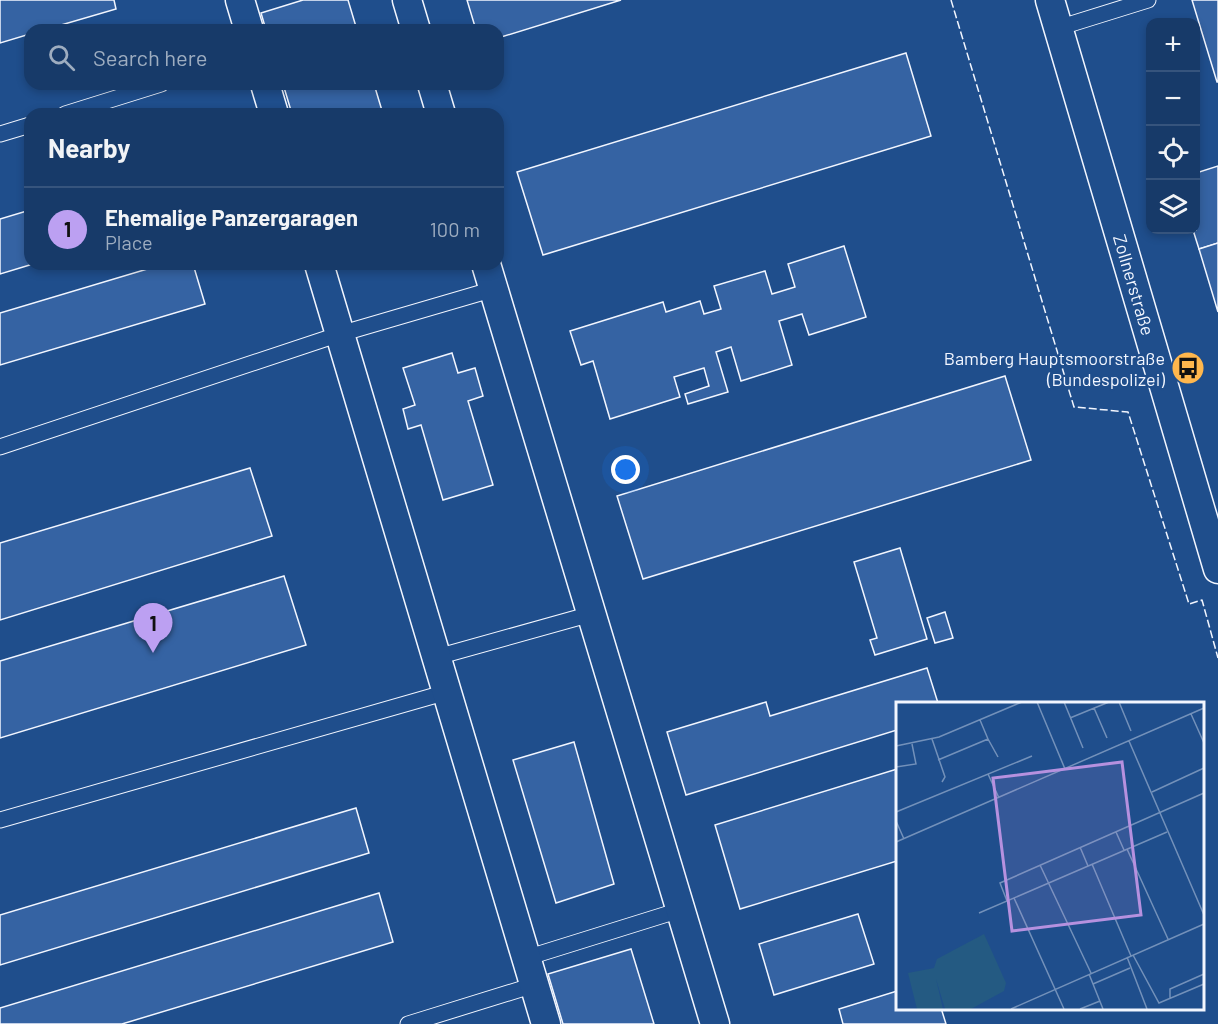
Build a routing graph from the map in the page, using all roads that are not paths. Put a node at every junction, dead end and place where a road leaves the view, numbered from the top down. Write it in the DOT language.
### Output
graph roads {
  1 [pos="240,0"];
  2 [pos="407,0"];
  3 [pos="1050,0"];
  4 [pos="1148,0"];
  5 [pos="247,24"];
  6 [pos="414,24"];
  7 [pos="1058,27"];
  8 [pos="142,90"];
  9 [pos="268,90"];
  10 [pos="434,90"];
  11 [pos="84,108"];
  12 [pos="272,108"];
  13 [pos="439,108"];
  14 [pos="24,127"];
  15 [pos="0,134"];
  16 [pos="321,270"];
  17 [pos="490,276"];
  18 [pos="340,334"];
  19 [pos="0,447"];
  20 [pos="1218,569"];
  21 [pos="591,614"];
  22 [pos="437,657"];
  23 [pos="447,692"];
  24 [pos="0,820"];
  25 [pos="680,910"];
  26 [pos="526,958"];
  27 [pos="534,985"];
  28 [pos="408,1024"];
  29 [pos="546,1024"];
  30 [pos="715,1024"];
  1 -- 5 [label="street"];
  2 -- 6 [label="street"];
  3 -- 7 [label="street, Zollnerstraße"];
  4 -- 7 [label="lane"];
  7 -- 20 [label="street, Zollnerstraße"];
  8 -- 11 [label="lane"];
  9 -- 12 [label="street"];
  10 -- 13 [label="street"];
  14 -- 15 [label="lane"];
  16 -- 18 [label="street"];
  17 -- 18 [label="lane"];
  17 -- 21 [label="street"];
  18 -- 19 [label="lane"];
  18 -- 22 [label="street"];
  21 -- 22 [label="lane"];
  21 -- 25 [label="street"];
  22 -- 23 [label="street"];
  23 -- 24 [label="lane"];
  23 -- 26 [label="street"];
  25 -- 26 [label="lane"];
  25 -- 30 [label="street"];
  26 -- 27 [label="street"];
  27 -- 28 [label="lane"];
  27 -- 29 [label="street"];
}
